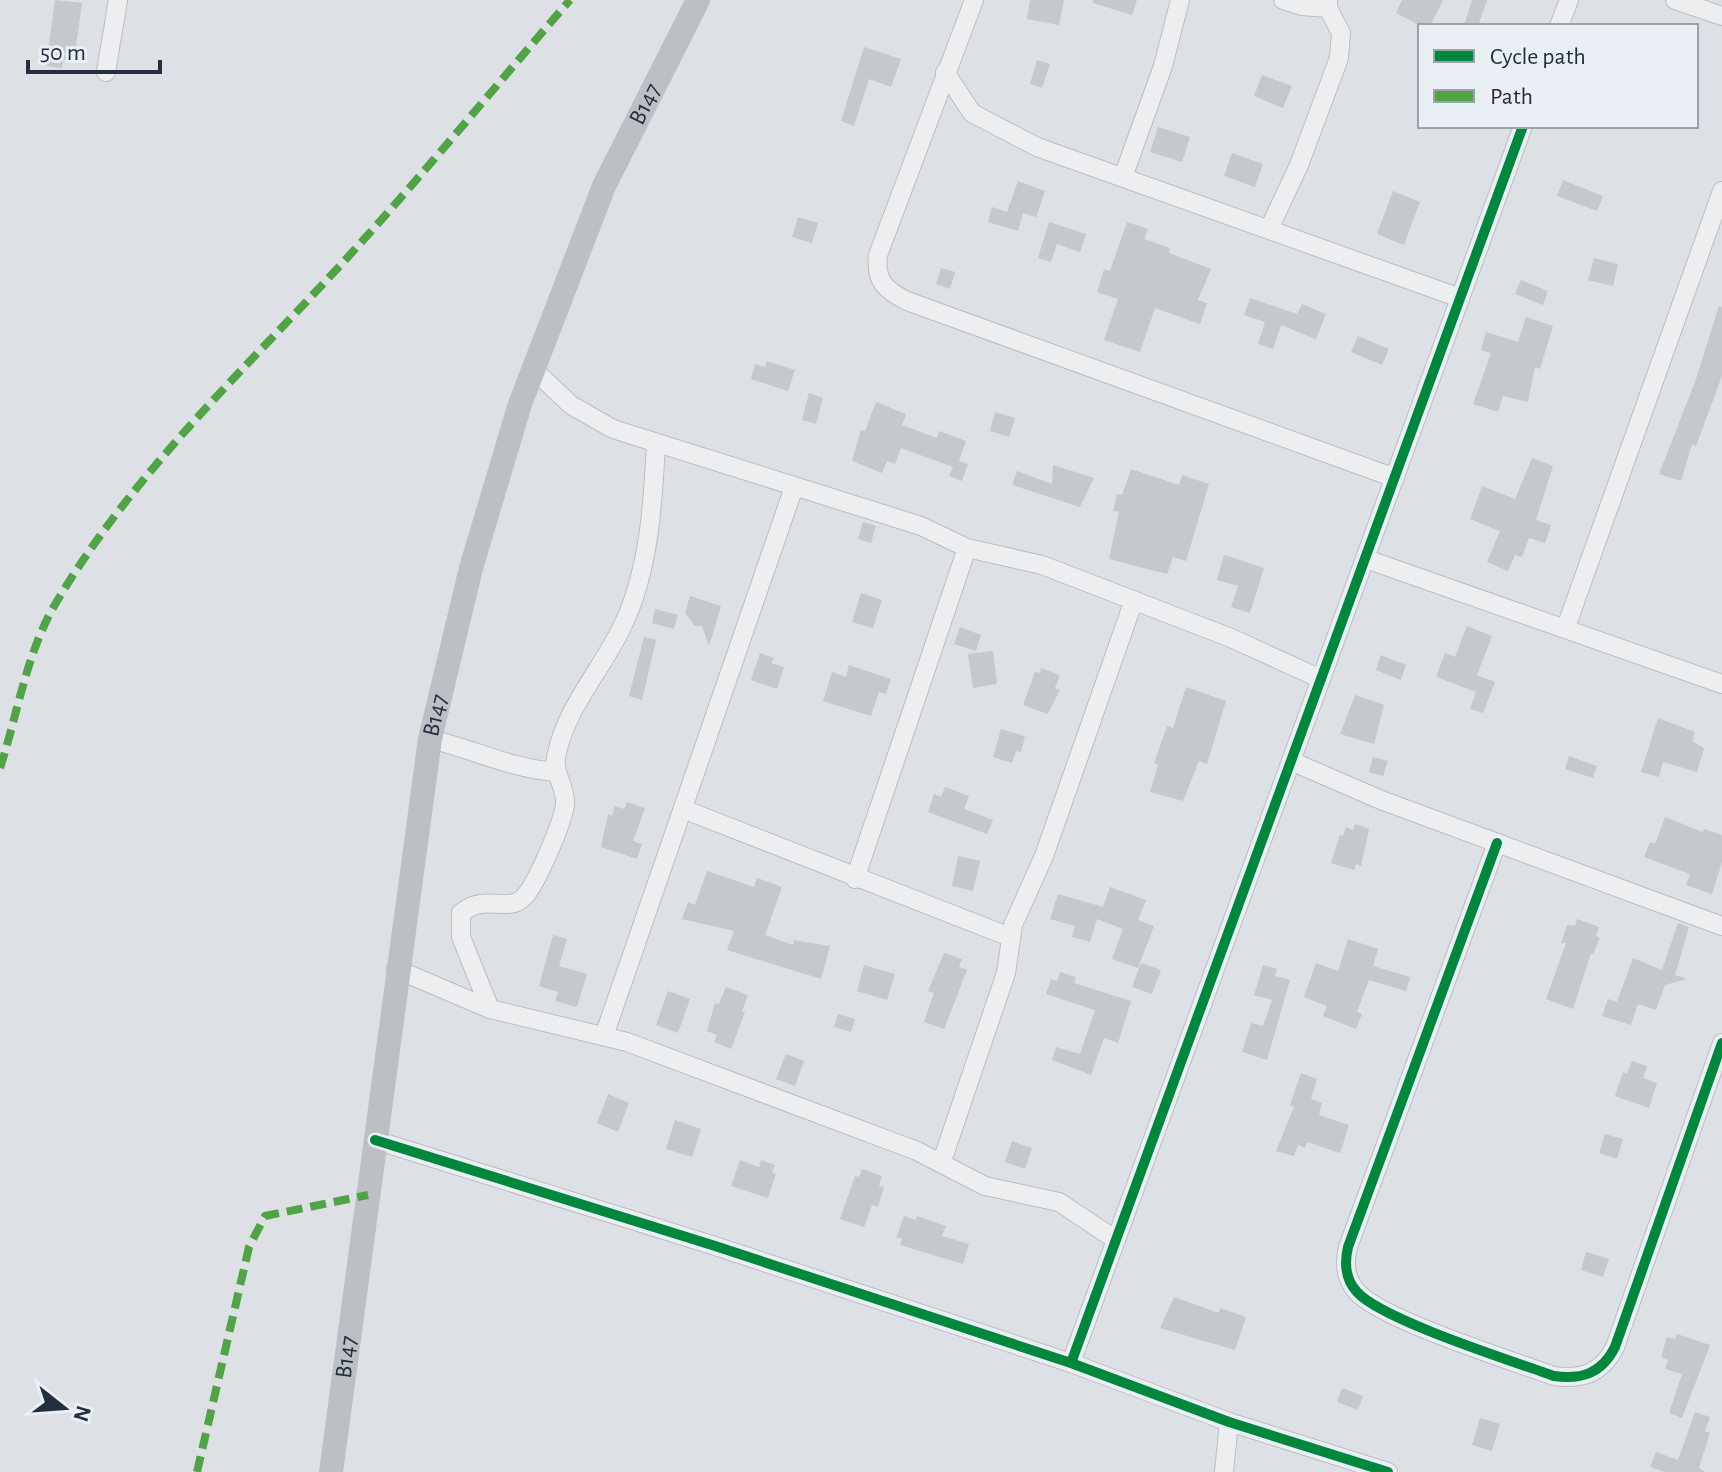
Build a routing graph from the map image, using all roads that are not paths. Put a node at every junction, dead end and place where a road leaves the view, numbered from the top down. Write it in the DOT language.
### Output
graph roads {
  1 [pos="118,0"];
  2 [pos="698,0"];
  3 [pos="974,0"];
  4 [pos="1180,0"];
  5 [pos="1283,0"];
  6 [pos="1569,0"];
  7 [pos="1675,0"];
  8 [pos="1328,4"];
  9 [pos="1722,16"];
  10 [pos="1560,24"];
  11 [pos="106,72"];
  12 [pos="945,72"];
  13 [pos="1522,128"];
  14 [pos="1123,177"];
  15 [pos="1722,191"];
  16 [pos="1269,229"];
  17 [pos="1460,298"];
  18 [pos="533,369"];
  19 [pos="656,443"];
  20 [pos="1395,478"];
  21 [pos="794,487"];
  22 [pos="967,548"];
  23 [pos="1366,559"];
  24 [pos="1134,600"];
  25 [pos="1566,627"];
  26 [pos="1321,679"];
  27 [pos="1722,684"];
  28 [pos="430,739"];
  29 [pos="1291,761"];
  30 [pos="556,772"];
  31 [pos="683,809"];
  32 [pos="1497,843"];
  33 [pos="855,879"];
  34 [pos="1722,926"];
  35 [pos="1010,937"];
  36 [pos="396,969"];
  37 [pos="490,1009"];
  38 [pos="604,1036"];
  39 [pos="1722,1043"];
  40 [pos="375,1140"];
  41 [pos="942,1161"];
  42 [pos="1116,1240"];
  43 [pos="1071,1363"];
  44 [pos="1229,1422"];
  45 [pos="331,1472"];
  46 [pos="1224,1472"];
  47 [pos="1388,1472"];
  1 -- 11 [label="street"];
  2 -- 18 [label="main road, B147 / B147"];
  3 -- 12 [label="street"];
  4 -- 14 [label="street"];
  5 -- 8 [label="street"];
  6 -- 10 [label="street"];
  7 -- 9 [label="street"];
  8 -- 16 [label="street"];
  12 -- 14 [label="street"];
  12 -- 20 [label="street"];
  13 -- 17 [label="street"];
  14 -- 16 [label="street"];
  15 -- 25 [label="street"];
  16 -- 17 [label="street"];
  17 -- 20 [label="street"];
  18 -- 19 [label="street"];
  18 -- 28 [label="main road, B147 / B147"];
  19 -- 21 [label="street"];
  19 -- 30 [label="street"];
  20 -- 23 [label="street"];
  21 -- 22 [label="street"];
  21 -- 31 [label="street"];
  22 -- 24 [label="street"];
  22 -- 33 [label="street"];
  23 -- 25 [label="street"];
  23 -- 26 [label="street"];
  24 -- 26 [label="street"];
  24 -- 35 [label="street"];
  25 -- 27 [label="street"];
  26 -- 29 [label="street"];
  28 -- 30 [label="street"];
  28 -- 36 [label="main road, B147 / B147"];
  29 -- 32 [label="street"];
  29 -- 42 [label="street"];
  30 -- 37 [label="street"];
  31 -- 33 [label="street"];
  31 -- 38 [label="street"];
  32 -- 34 [label="street"];
  32 -- 39 [label="street"];
  33 -- 35 [label="street"];
  35 -- 41 [label="street"];
  36 -- 37 [label="street"];
  36 -- 40 [label="main road, B147 / B147"];
  37 -- 38 [label="street"];
  38 -- 41 [label="street"];
  40 -- 43 [label="street"];
  40 -- 45 [label="main road, B147 / B147"];
  41 -- 42 [label="street"];
  42 -- 43 [label="street"];
  43 -- 44 [label="street"];
  44 -- 46 [label="street"];
  44 -- 47 [label="street"];
}
